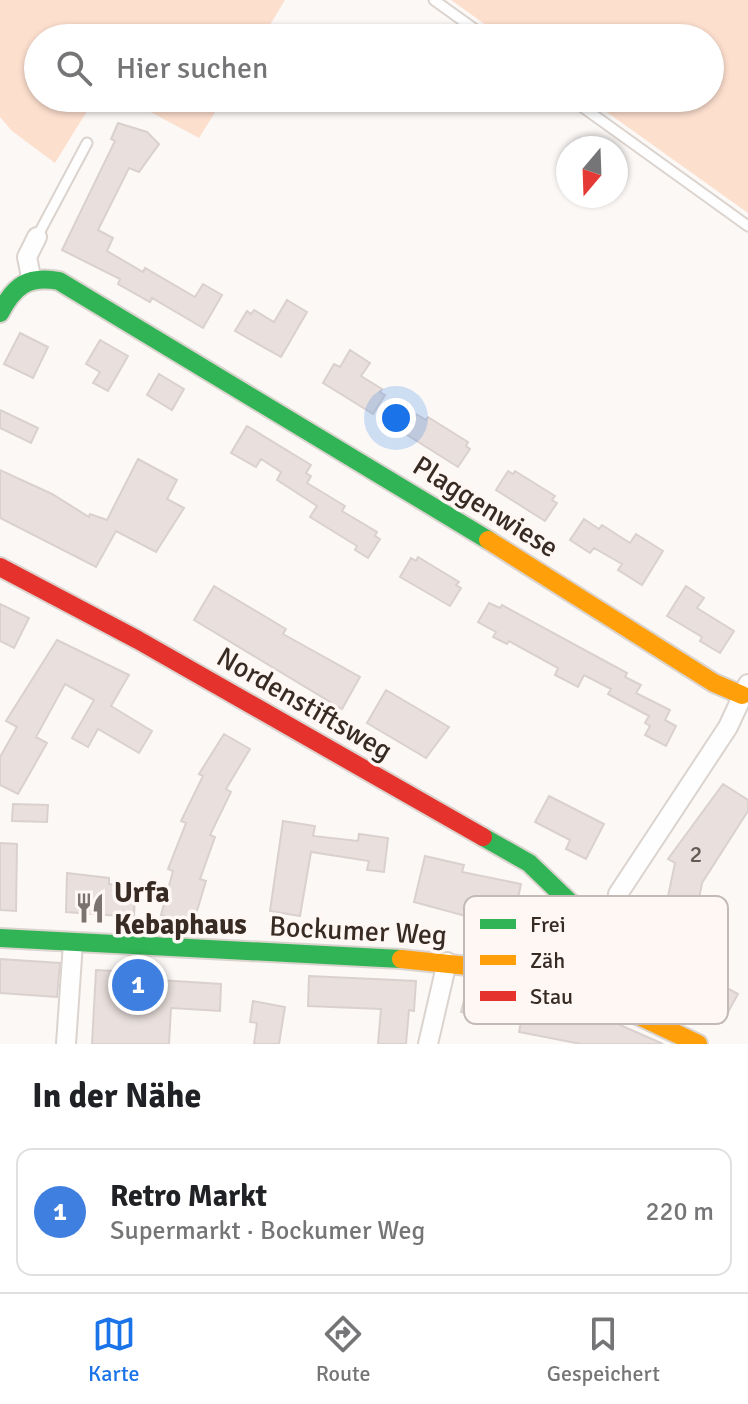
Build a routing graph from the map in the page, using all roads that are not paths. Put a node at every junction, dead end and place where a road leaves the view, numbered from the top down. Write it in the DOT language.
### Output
graph roads {
  1 [pos="434,0"];
  2 [pos="467,24"];
  3 [pos="589,112"];
  4 [pos="87,143"];
  5 [pos="748,226"];
  6 [pos="37,237"];
  7 [pos="31,277"];
  8 [pos="0,313"];
  9 [pos="0,567"];
  10 [pos="745,689"];
  11 [pos="618,894"];
  12 [pos="563,896"];
  13 [pos="0,938"];
  14 [pos="73,943"];
  15 [pos="447,962"];
  16 [pos="464,964"];
  17 [pos="660,1024"];
  18 [pos="66,1044"];
  19 [pos="428,1044"];
  20 [pos="698,1044"];
  1 -- 2 [label="lane"];
  3 -- 5 [label="lane"];
  4 -- 6 [label="lane"];
  6 -- 7 [label="street"];
  7 -- 8 [label="street"];
  7 -- 10 [label="street, Plaggenwiese"];
  9 -- 12 [label="street, Nordenstiftsweg"];
  10 -- 11 [label="street"];
  13 -- 14 [label="street, Bockumer Weg"];
  14 -- 15 [label="street, Bockumer Weg"];
  14 -- 18 [label="street"];
  15 -- 16 [label="street, Bockumer Weg"];
  15 -- 19 [label="street"];
  17 -- 20 [label="street, Bockumer Weg"];
}
